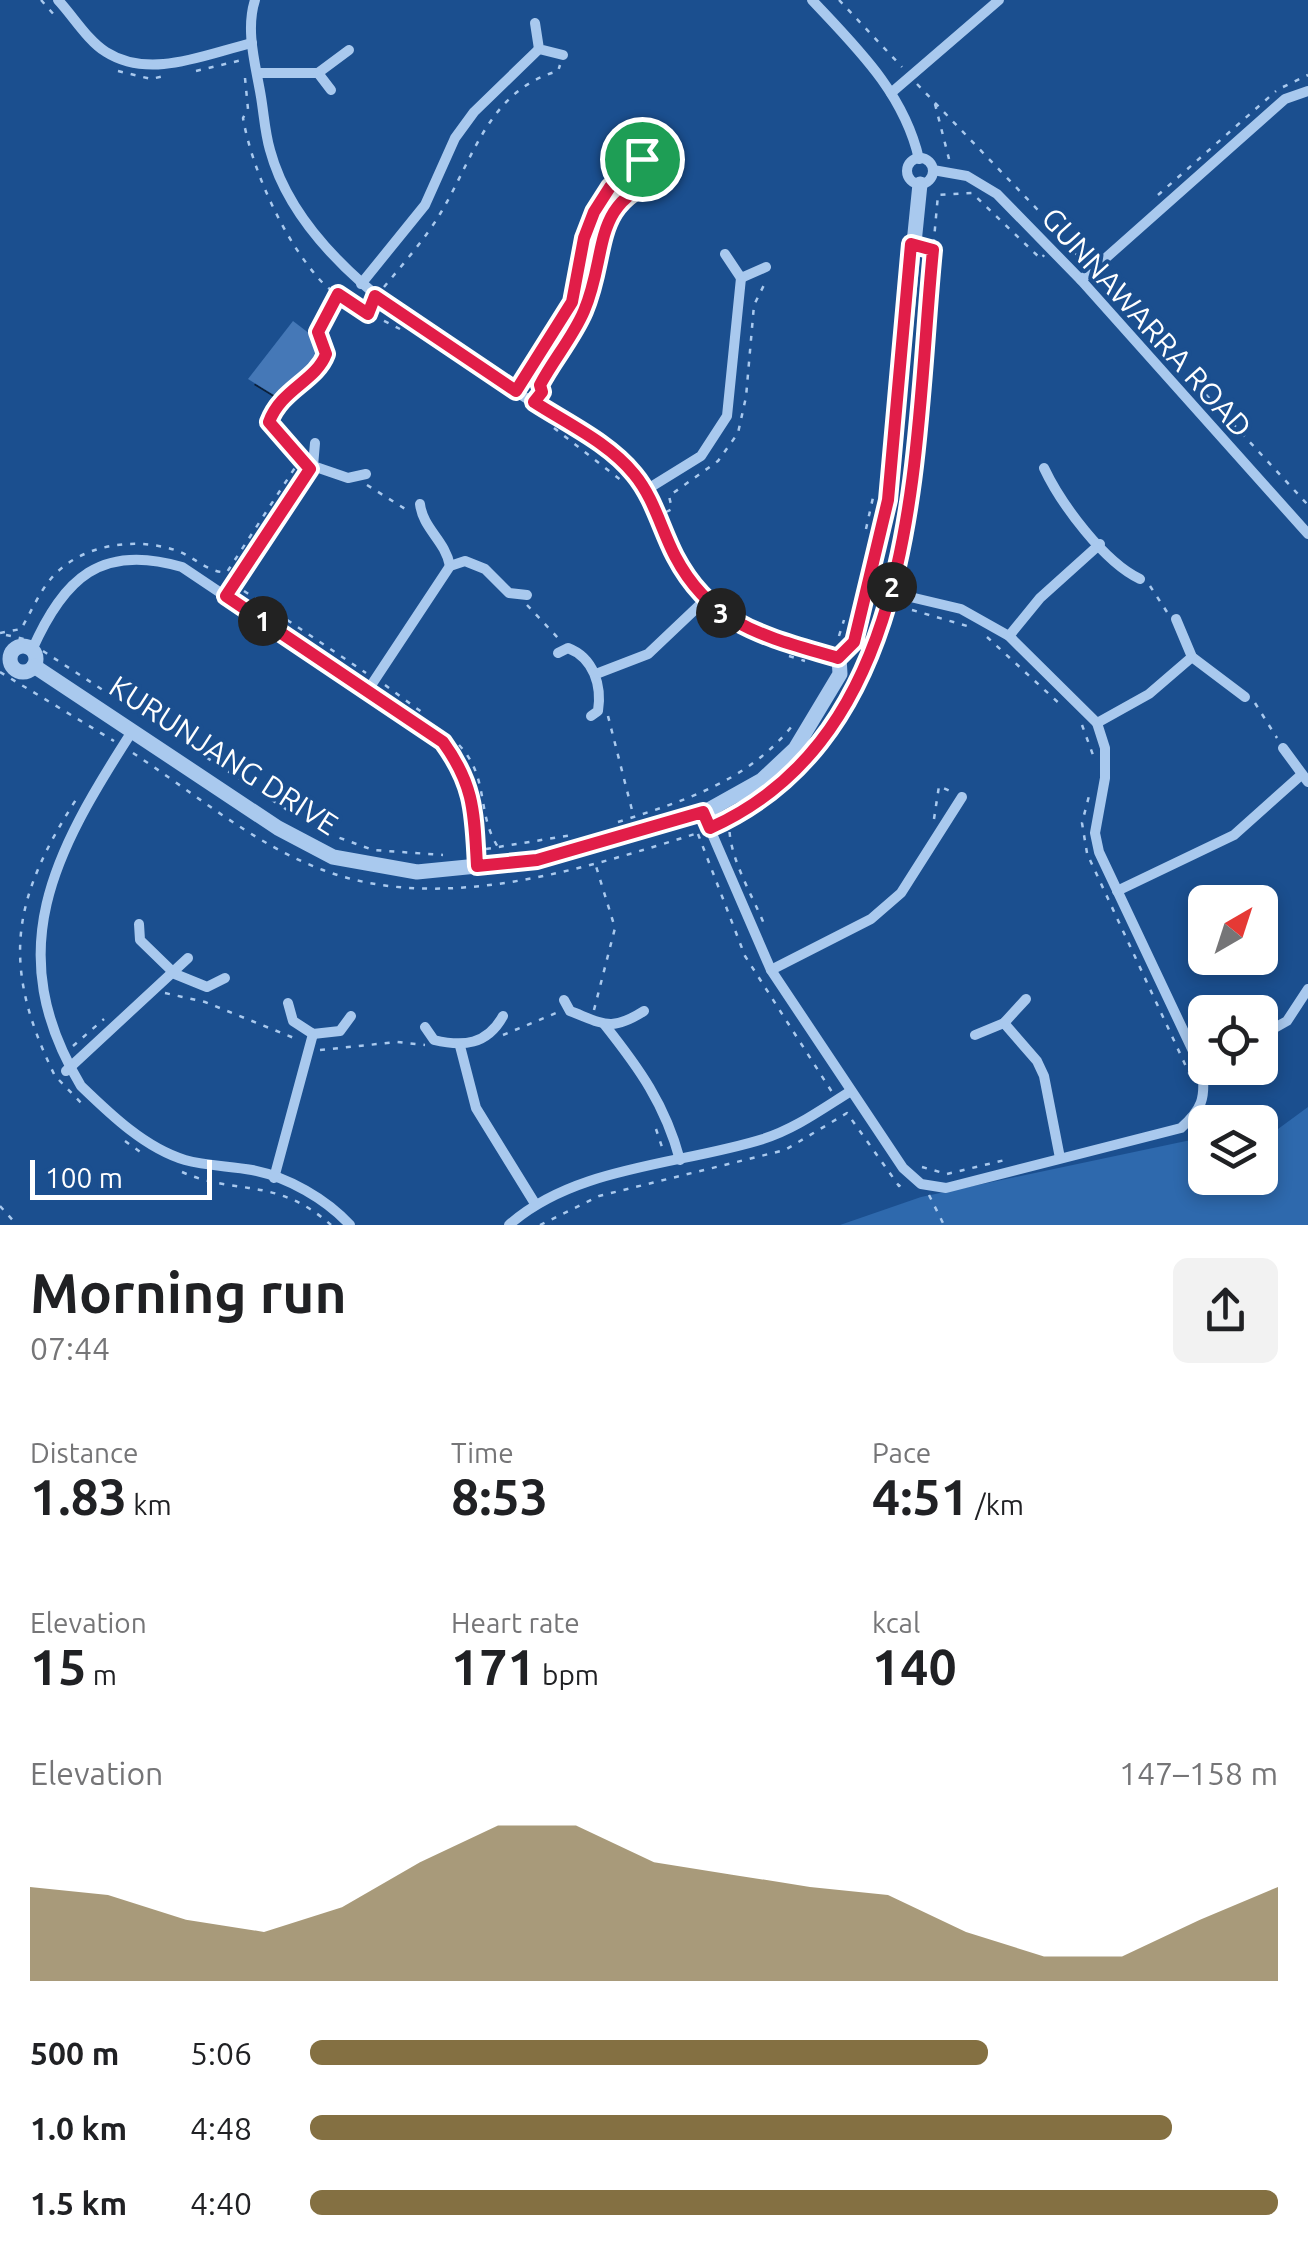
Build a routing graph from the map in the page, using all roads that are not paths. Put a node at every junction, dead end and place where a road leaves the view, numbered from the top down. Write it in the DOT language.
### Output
graph roads {
  1 [pos="58,0"];
  2 [pos="255,0"];
  3 [pos="812,0"];
  4 [pos="999,0"];
  5 [pos="535,23"];
  6 [pos="252,42"];
  7 [pos="539,49"];
  8 [pos="349,50"];
  9 [pos="563,55"];
  10 [pos="257,72"];
  11 [pos="318,73"];
  12 [pos="332,90"];
  13 [pos="1308,91"];
  14 [pos="891,93"];
  15 [pos="636,136"];
  16 [pos="642,159"];
  17 [pos="919,159"];
  18 [pos="664,162"];
  19 [pos="933,170"];
  20 [pos="920,184"];
  21 [pos="725,254"];
  22 [pos="766,267"];
  23 [pos="742,278"];
  24 [pos="1081,280"];
  25 [pos="361,284"];
  26 [pos="516,391"];
  27 [pos="315,443"];
  28 [pos="312,467"];
  29 [pos="1044,468"];
  30 [pos="366,474"];
  31 [pos="646,490"];
  32 [pos="420,504"];
  33 [pos="1308,534"];
  34 [pos="1100,544"];
  35 [pos="450,566"];
  36 [pos="1140,579"];
  37 [pos="868,586"];
  38 [pos="226,596"];
  39 [pos="523,596"];
  40 [pos="702,604"];
  41 [pos="1176,619"];
  42 [pos="1009,636"];
  43 [pos="6,646"];
  44 [pos="563,651"];
  45 [pos="33,654"];
  46 [pos="835,656"];
  47 [pos="1192,657"];
  48 [pos="596,674"];
  49 [pos="368,690"];
  50 [pos="1245,697"];
  51 [pos="591,716"];
  52 [pos="1096,724"];
  53 [pos="133,730"];
  54 [pos="1282,748"];
  55 [pos="1304,779"];
  56 [pos="962,797"];
  57 [pos="706,820"];
  58 [pos="477,858"];
  59 [pos="41,872"];
  60 [pos="1117,892"];
  61 [pos="139,924"];
  62 [pos="188,958"];
  63 [pos="771,970"];
  64 [pos="175,974"];
  65 [pos="226,978"];
  66 [pos="1308,989"];
  67 [pos="1026,999"];
  68 [pos="564,1000"];
  69 [pos="288,1002"];
  70 [pos="644,1011"];
  71 [pos="351,1016"];
  72 [pos="502,1016"];
  73 [pos="1004,1023"];
  74 [pos="604,1024"];
  75 [pos="1278,1026"];
  76 [pos="425,1027"];
  77 [pos="40,1033"];
  78 [pos="313,1034"];
  79 [pos="974,1035"];
  80 [pos="1188,1036"];
  81 [pos="460,1046"];
  82 [pos="66,1071"];
  83 [pos="1205,1085"];
  84 [pos="851,1091"];
  85 [pos="1060,1158"];
  86 [pos="680,1160"];
  87 [pos="274,1178"];
  88 [pos="534,1202"];
  89 [pos="350,1225"];
  90 [pos="508,1225"];
  1 -- 6 [label="street"];
  2 -- 6 [label="street"];
  3 -- 14 [label="street"];
  4 -- 14 [label="street"];
  5 -- 7 [label="street"];
  6 -- 10 [label="street"];
  7 -- 9 [label="street"];
  7 -- 25 [label="street"];
  8 -- 11 [label="street"];
  10 -- 11 [label="street"];
  10 -- 25 [label="street"];
  11 -- 12 [label="street"];
  13 -- 24 [label="street"];
  14 -- 17 [label="street"];
  15 -- 16 [label="street"];
  16 -- 18 [label="street"];
  16 -- 26 [label="street"];
  17 -- 19 [label="street"];
  17 -- 20 [label="street"];
  19 -- 20 [label="street"];
  19 -- 24 [label="street, GUNNAWARRA ROAD"];
  20 -- 37 [label="street, KURUNJANG DRIVE"];
  21 -- 23 [label="street"];
  22 -- 23 [label="street"];
  23 -- 31 [label="street"];
  24 -- 33 [label="street, GUNNAWARRA ROAD"];
  25 -- 26 [label="street"];
  26 -- 31 [label="street"];
  27 -- 28 [label="street"];
  28 -- 30 [label="street"];
  28 -- 38 [label="street"];
  29 -- 34 [label="street"];
  31 -- 40 [label="street"];
  32 -- 35 [label="street"];
  34 -- 36 [label="street"];
  34 -- 42 [label="street"];
  35 -- 39 [label="street"];
  35 -- 49 [label="street"];
  37 -- 42 [label="street"];
  37 -- 46 [label="street, KURUNJANG DRIVE"];
  38 -- 45 [label="street"];
  38 -- 49 [label="street"];
  40 -- 46 [label="street"];
  40 -- 48 [label="street"];
  41 -- 47 [label="street"];
  42 -- 52 [label="street"];
  43 -- 45 [label="street"];
  44 -- 48 [label="street"];
  45 -- 53 [label="street, KURUNJANG DRIVE"];
  46 -- 57 [label="street, KURUNJANG DRIVE"];
  47 -- 50 [label="street"];
  47 -- 52 [label="street"];
  48 -- 51 [label="street"];
  49 -- 58 [label="street"];
  52 -- 60 [label="street"];
  53 -- 58 [label="street, KURUNJANG DRIVE"];
  53 -- 59 [label="street"];
  54 -- 55 [label="street"];
  55 -- 60 [label="street"];
  56 -- 63 [label="street"];
  57 -- 58 [label="street, KURUNJANG DRIVE"];
  57 -- 63 [label="street"];
  60 -- 80 [label="street"];
  61 -- 64 [label="street"];
  62 -- 64 [label="street"];
  63 -- 84 [label="street"];
  64 -- 65 [label="street"];
  64 -- 82 [label="street"];
  66 -- 75 [label="street"];
  67 -- 73 [label="street"];
  68 -- 74 [label="street"];
  69 -- 78 [label="street"];
  70 -- 74 [label="street"];
  71 -- 78 [label="street"];
  72 -- 81 [label="street"];
  73 -- 79 [label="street"];
  73 -- 85 [label="street"];
  74 -- 86 [label="street"];
  76 -- 81 [label="street"];
  77 -- 82 [label="street"];
  78 -- 87 [label="street"];
  81 -- 88 [label="street"];
  82 -- 87 [label="street"];
  83 -- 85 [label="street"];
  84 -- 85 [label="street"];
  84 -- 86 [label="street"];
  86 -- 88 [label="street"];
  87 -- 89 [label="street"];
  88 -- 90 [label="street"];
}
